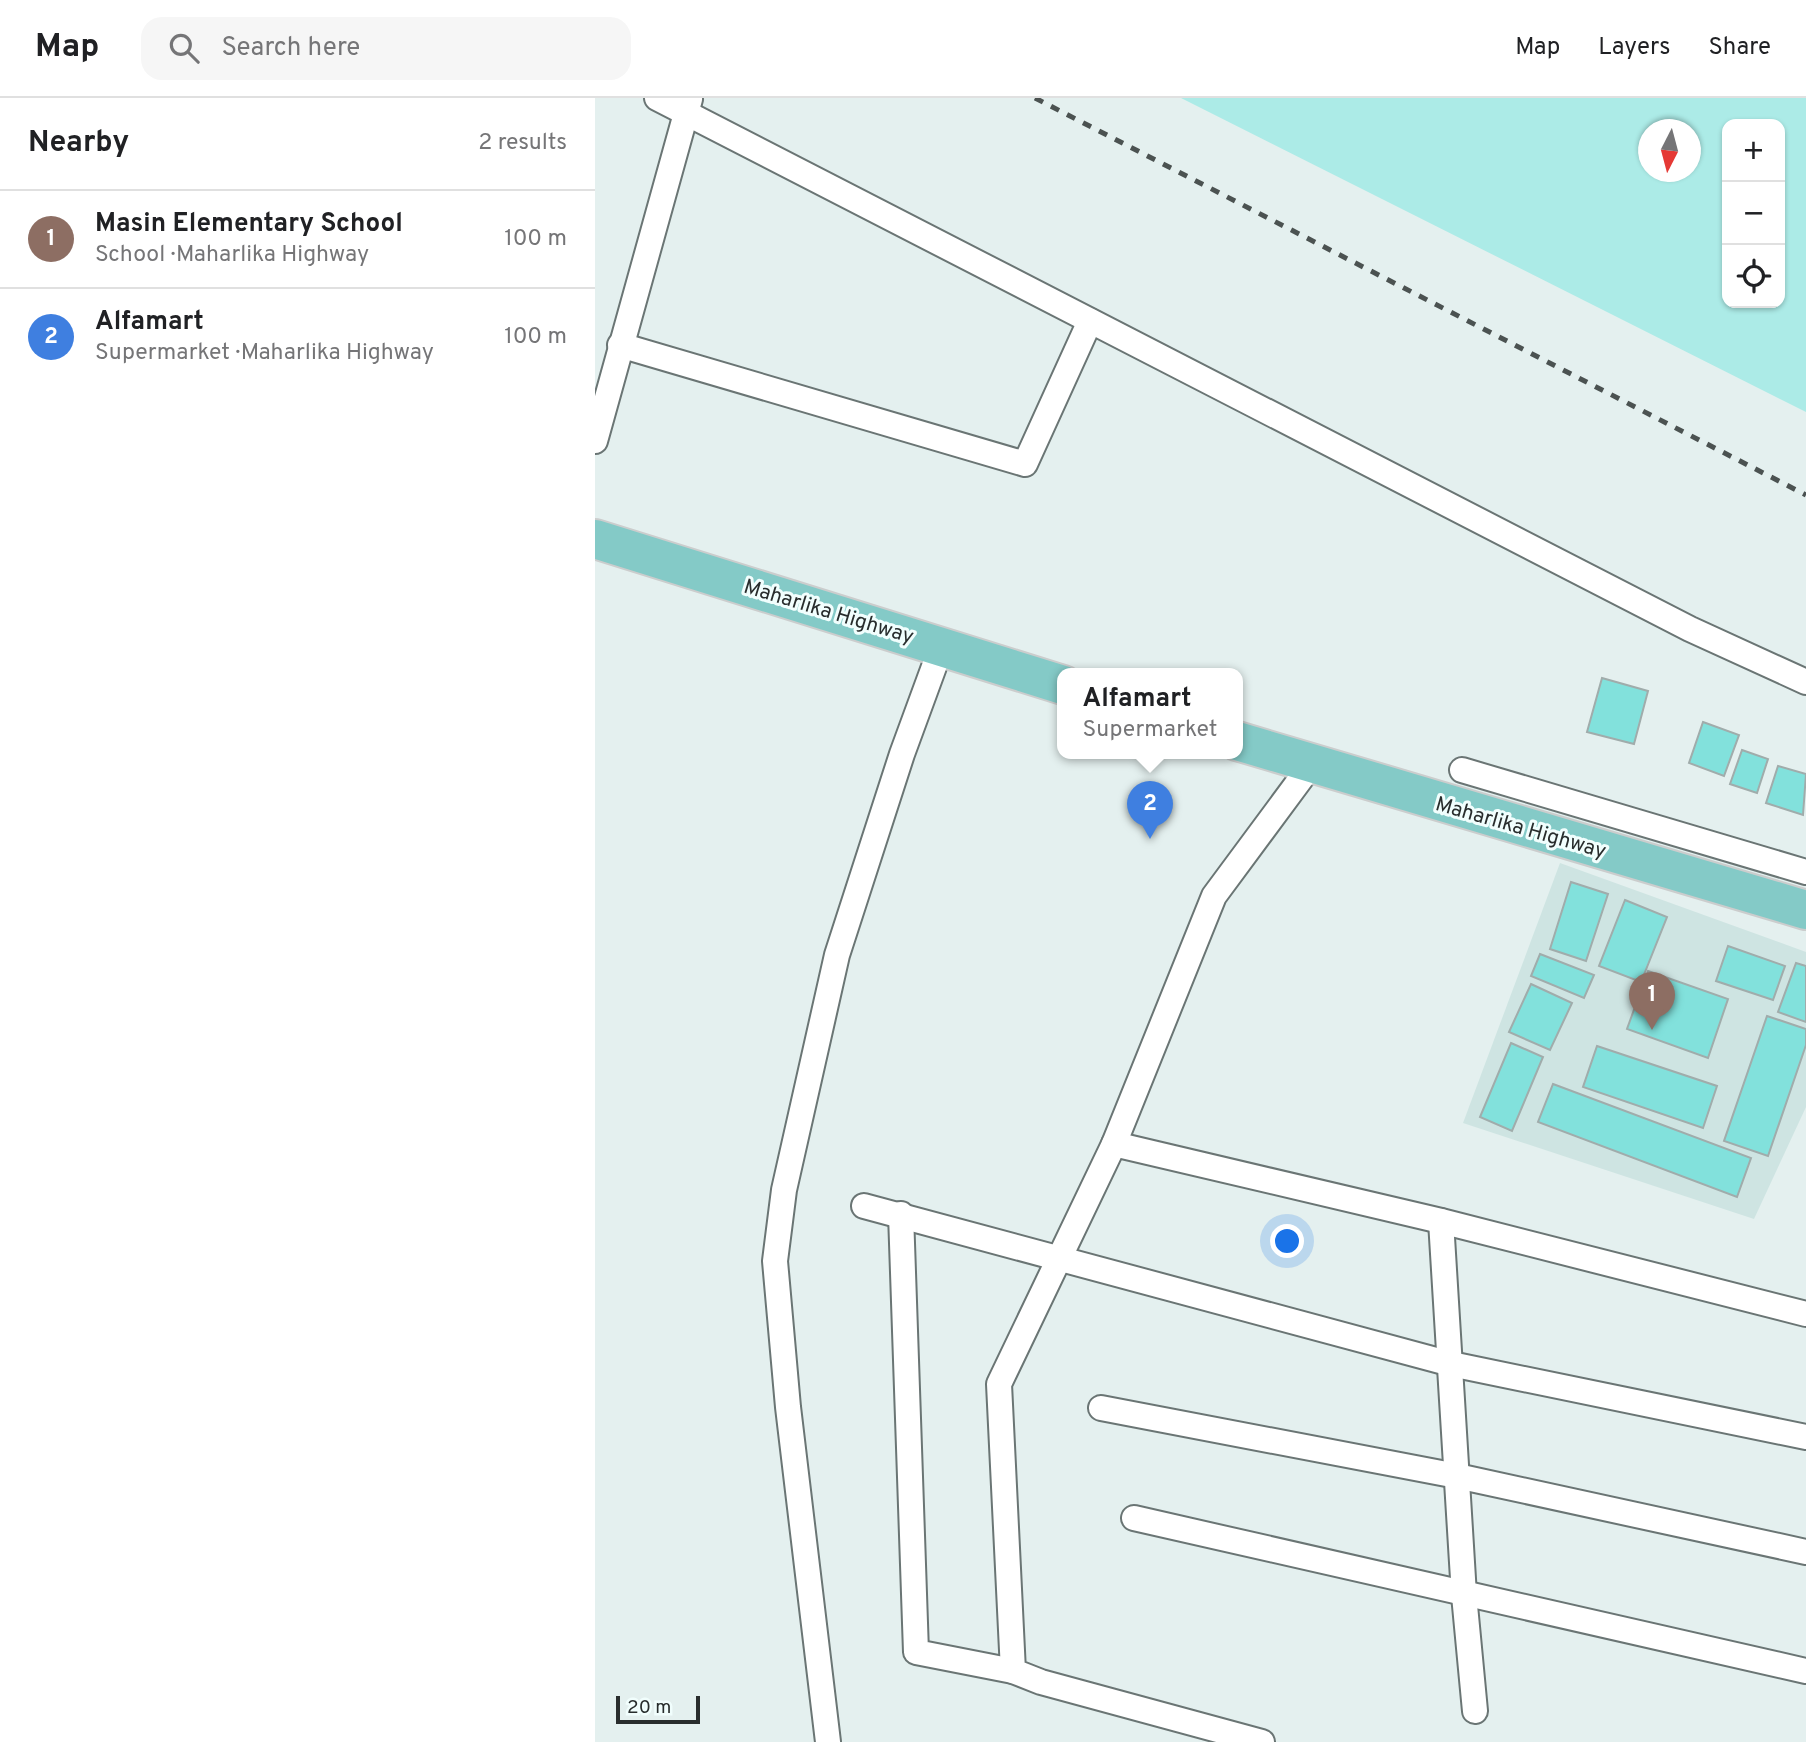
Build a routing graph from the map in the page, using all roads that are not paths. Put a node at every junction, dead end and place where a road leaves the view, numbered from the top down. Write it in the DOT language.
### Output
graph roads {
  1 [pos="657,98"];
  2 [pos="688,106"];
  3 [pos="1090,321"];
  4 [pos="620,345"];
  5 [pos="595,441"];
  6 [pos="595,539"];
  7 [pos="942,645"];
  8 [pos="1806,682"];
  9 [pos="1057,683"];
  10 [pos="1243,743"];
  11 [pos="1311,765"];
  12 [pos="1462,770"];
  13 [pos="1804,891"];
  14 [pos="1114,1144"];
  15 [pos="864,1206"];
  16 [pos="901,1214"];
  17 [pos="1441,1221"];
  18 [pos="1058,1260"];
  19 [pos="1806,1314"];
  20 [pos="1451,1364"];
  21 [pos="1101,1408"];
  22 [pos="1806,1437"];
  23 [pos="1457,1476"];
  24 [pos="1134,1518"];
  25 [pos="1806,1552"];
  26 [pos="1464,1595"];
  27 [pos="1013,1671"];
  28 [pos="1806,1671"];
  29 [pos="1475,1711"];
  30 [pos="828,1742"];
  31 [pos="1262,1742"];
  1 -- 2 [label="street"];
  2 -- 3 [label="street"];
  2 -- 4 [label="street"];
  3 -- 4 [label="street"];
  3 -- 8 [label="street"];
  4 -- 5 [label="street"];
  6 -- 7 [label="main road, Maharlika Highway"];
  7 -- 9 [label="main road, Maharlika Highway"];
  7 -- 30 [label="street"];
  10 -- 11 [label="main road, Maharlika Highway"];
  11 -- 13 [label="main road, Maharlika Highway"];
  11 -- 14 [label="street"];
  12 -- 13 [label="street"];
  14 -- 17 [label="street"];
  14 -- 18 [label="street"];
  15 -- 16 [label="street"];
  16 -- 18 [label="street"];
  16 -- 27 [label="street"];
  17 -- 19 [label="street"];
  17 -- 20 [label="street"];
  18 -- 20 [label="street"];
  18 -- 27 [label="street"];
  20 -- 22 [label="street"];
  20 -- 23 [label="street"];
  21 -- 23 [label="street"];
  23 -- 25 [label="street"];
  23 -- 26 [label="street"];
  24 -- 26 [label="street"];
  26 -- 28 [label="street"];
  26 -- 29 [label="street"];
  27 -- 31 [label="street"];
}
